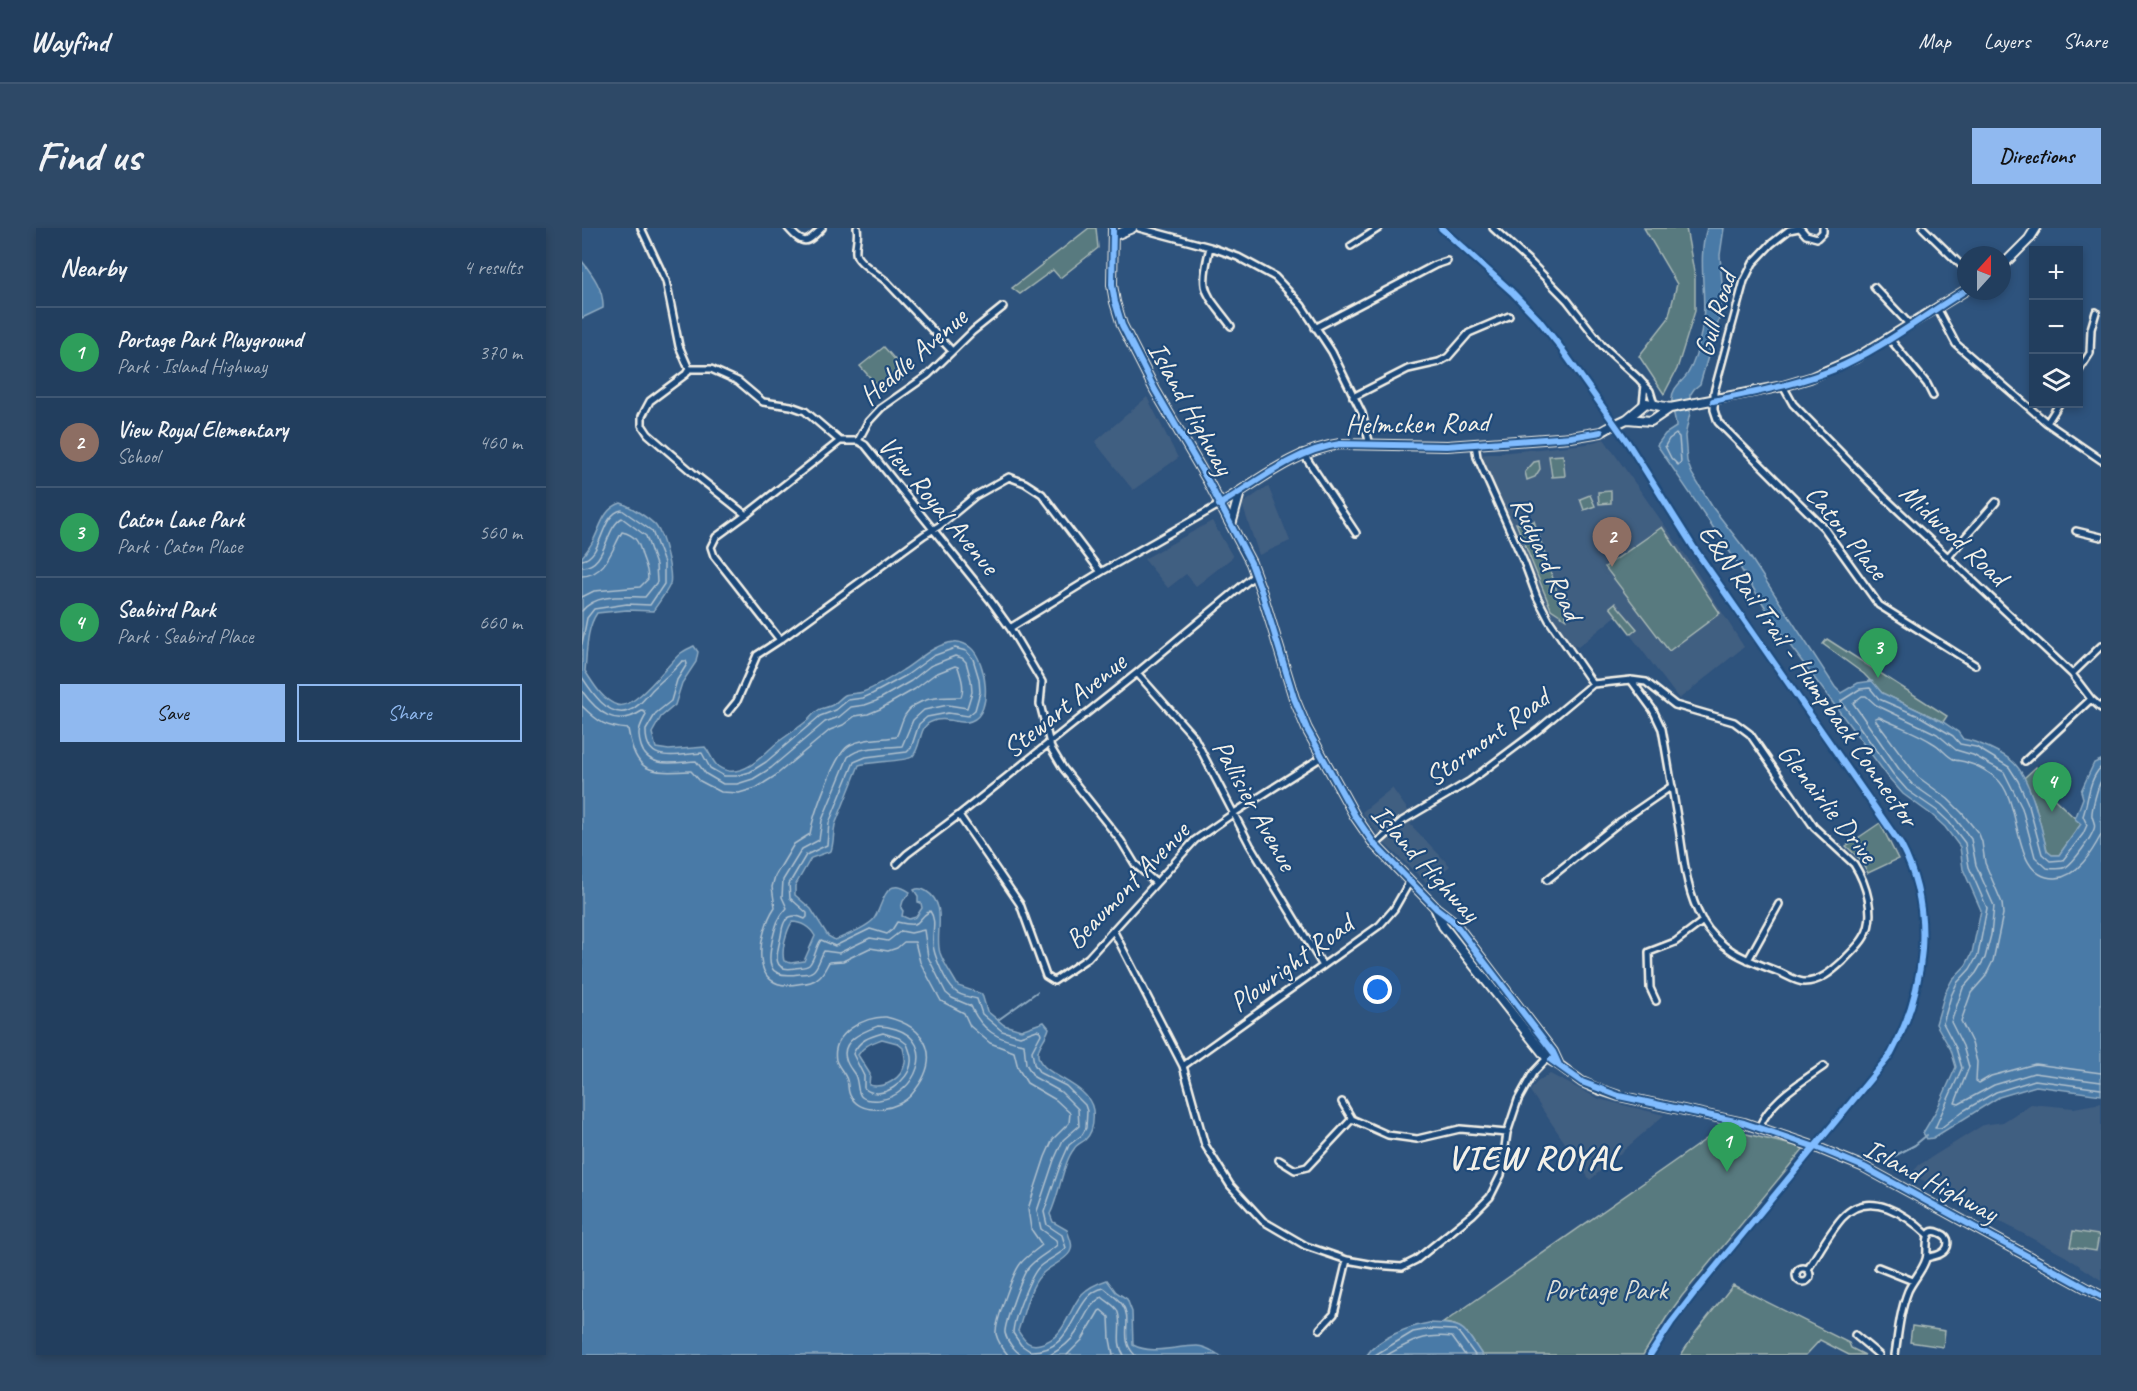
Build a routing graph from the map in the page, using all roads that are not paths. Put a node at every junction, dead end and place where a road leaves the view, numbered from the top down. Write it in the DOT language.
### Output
graph roads {
  1 [pos="641,228"];
  2 [pos="788,228"];
  3 [pos="822,228"];
  4 [pos="857,228"];
  5 [pos="1132,228"];
  6 [pos="1139,228"];
  7 [pos="1379,228"];
  8 [pos="1493,228"];
  9 [pos="1799,228"];
  10 [pos="1823,228"];
  11 [pos="1923,228"];
  12 [pos="2036,228"];
  13 [pos="1113,232"];
  14 [pos="1351,246"];
  15 [pos="1210,247"];
  16 [pos="2011,257"];
  17 [pos="1447,261"];
  18 [pos="1957,261"];
  19 [pos="1874,287"];
  20 [pos="1957,296"];
  21 [pos="1003,307"];
  22 [pos="1937,308"];
  23 [pos="2096,312"];
  24 [pos="1509,316"];
  25 [pos="1910,325"];
  26 [pos="1231,326"];
  27 [pos="1315,328"];
  28 [pos="1888,338"];
  29 [pos="952,351"];
  30 [pos="2083,365"];
  31 [pos="689,369"];
  32 [pos="1646,385"];
  33 [pos="1783,386"];
  34 [pos="1933,396"];
  35 [pos="1353,397"];
  36 [pos="1713,401"];
  37 [pos="1655,405"];
  38 [pos="1641,407"];
  39 [pos="1670,408"];
  40 [pos="2057,408"];
  41 [pos="1657,417"];
  42 [pos="1627,419"];
  43 [pos="1644,420"];
  44 [pos="2047,423"];
  45 [pos="840,441"];
  46 [pos="858,441"];
  47 [pos="1475,444"];
  48 [pos="1370,445"];
  49 [pos="1303,453"];
  50 [pos="2101,460"];
  51 [pos="1240,492"];
  52 [pos="1996,502"];
  53 [pos="1219,505"];
  54 [pos="746,515"];
  55 [pos="1231,525"];
  56 [pos="933,529"];
  57 [pos="2076,531"];
  58 [pos="1356,533"];
  59 [pos="2101,537"];
  60 [pos="1948,557"];
  61 [pos="1101,572"];
  62 [pos="1255,575"];
  63 [pos="1010,628"];
  64 [pos="780,640"];
  65 [pos="2101,646"];
  66 [pos="1975,665"];
  67 [pos="1137,673"];
  68 [pos="2072,674"];
  69 [pos="1631,680"];
  70 [pos="1593,684"];
  71 [pos="2091,699"];
  72 [pos="2101,708"];
  73 [pos="728,712"];
  74 [pos="1049,744"];
  75 [pos="1322,757"];
  76 [pos="2025,761"];
  77 [pos="1672,786"];
  78 [pos="1234,813"];
  79 [pos="959,815"];
  80 [pos="1375,845"];
  81 [pos="897,864"];
  82 [pos="1546,880"];
  83 [pos="1410,881"];
  84 [pos="1156,883"];
  85 [pos="1779,904"];
  86 [pos="1703,921"];
  87 [pos="1113,930"];
  88 [pos="1748,960"];
  89 [pos="1323,966"];
  90 [pos="1656,1001"];
  91 [pos="1550,1055"];
  92 [pos="1184,1066"];
  93 [pos="1824,1066"];
  94 [pos="1342,1102"];
  95 [pos="1352,1119"];
  96 [pos="1759,1128"];
  97 [pos="1507,1133"];
  98 [pos="1279,1160"];
  99 [pos="1929,1236"];
  100 [pos="1927,1258"];
  101 [pos="1347,1260"];
  102 [pos="1878,1268"];
  103 [pos="1808,1269"];
  104 [pos="1913,1281"];
  105 [pos="2101,1296"];
  106 [pos="1320,1329"];
  107 [pos="1855,1335"];
  108 [pos="1879,1355"];
  109 [pos="1895,1355"];
  1 -- 31 [label="street"];
  2 -- 3 [label="street"];
  4 -- 29 [label="street"];
  5 -- 13 [label="main road"];
  6 -- 15 [label="street"];
  7 -- 14 [label="street"];
  8 -- 32 [label="street"];
  9 -- 10 [label="street, Gull Road"];
  9 -- 36 [label="street, Gull Road"];
  11 -- 18 [label="street"];
  12 -- 16 [label="main road"];
  13 -- 53 [label="main road, Island Highway"];
  15 -- 26 [label="street"];
  15 -- 27 [label="street"];
  17 -- 27 [label="street"];
  19 -- 25 [label="street"];
  20 -- 22 [label="main road"];
  21 -- 29 [label="street, Heddle Avenue"];
  22 -- 25 [label="main road"];
  22 -- 44 [label="street"];
  23 -- 30 [label="street"];
  24 -- 35 [label="street"];
  25 -- 28 [label="main road"];
  27 -- 35 [label="street"];
  28 -- 33 [label="main road"];
  28 -- 34 [label="street"];
  29 -- 46 [label="street, Heddle Avenue"];
  31 -- 45 [label="street, View Royal Avenue"];
  31 -- 54 [label="street"];
  32 -- 37 [label="street"];
  32 -- 38 [label="street"];
  33 -- 36 [label="main road"];
  33 -- 60 [label="street, Midwood Road"];
  35 -- 48 [label="street"];
  36 -- 39 [label="main road"];
  36 -- 66 [label="street, Caton Place"];
  37 -- 38 [label="main road"];
  37 -- 39 [label="main road"];
  37 -- 41 [label="main road"];
  38 -- 42 [label="main road, Helmcken Road"];
  38 -- 43 [label="main road"];
  39 -- 41 [label="main road"];
  40 -- 44 [label="street"];
  41 -- 43 [label="main road"];
  42 -- 43 [label="main road, Helmcken Road"];
  42 -- 47 [label="main road, Helmcken Road"];
  44 -- 50 [label="street"];
  45 -- 46 [label="street, View Royal Avenue"];
  45 -- 54 [label="street"];
  46 -- 56 [label="street, View Royal Avenue"];
  47 -- 48 [label="main road, Helmcken Road"];
  47 -- 70 [label="street, Rudyard Road"];
  48 -- 49 [label="main road, Helmcken Road"];
  49 -- 51 [label="main road, Helmcken Road"];
  49 -- 58 [label="street"];
  51 -- 53 [label="main road, Helmcken Road"];
  51 -- 55 [label="main road"];
  52 -- 60 [label="street"];
  53 -- 55 [label="main road, Island Highway"];
  53 -- 61 [label="street, Helmcken Road"];
  54 -- 64 [label="street"];
  55 -- 62 [label="main road, Island Highway"];
  56 -- 61 [label="street"];
  56 -- 63 [label="street, View Royal Avenue"];
  56 -- 64 [label="street"];
  57 -- 59 [label="street"];
  60 -- 68 [label="street, Midwood Road"];
  61 -- 63 [label="street, Helmcken Road"];
  62 -- 67 [label="street, Stewart Avenue"];
  62 -- 75 [label="main road, Island Highway"];
  63 -- 74 [label="street, View Royal Avenue"];
  64 -- 73 [label="street"];
  65 -- 68 [label="street"];
  67 -- 74 [label="street, Stewart Avenue"];
  67 -- 78 [label="street, Pallisier Avenue"];
  68 -- 71 [label="street, Midwood Road"];
  69 -- 70 [label="street"];
  69 -- 77 [label="street, Glenairlie Drive"];
  69 -- 88 [label="street, Glenairlie Drive"];
  70 -- 80 [label="street, Stormont Road"];
  71 -- 72 [label="street, Midwood Road"];
  71 -- 76 [label="street"];
  74 -- 79 [label="street, Stewart Avenue"];
  74 -- 84 [label="street, View Royal Avenue"];
  75 -- 78 [label="street, Beaumont Avenue"];
  75 -- 80 [label="main road, Island Highway"];
  77 -- 82 [label="street"];
  77 -- 86 [label="street, Glenairlie Drive"];
  78 -- 84 [label="street, Beaumont Avenue"];
  78 -- 89 [label="street, Pallisier Avenue"];
  79 -- 81 [label="street, Stewart Avenue"];
  79 -- 87 [label="street, Beaumont Avenue"];
  80 -- 83 [label="main road, Island Highway"];
  83 -- 89 [label="street, Plowright Road"];
  83 -- 91 [label="main road, Island Highway"];
  84 -- 87 [label="street, Beaumont Avenue"];
  85 -- 88 [label="street"];
  86 -- 88 [label="street, Glenairlie Drive"];
  86 -- 90 [label="street"];
  87 -- 92 [label="street"];
  89 -- 92 [label="street, Plowright Road"];
  91 -- 96 [label="main road, Island Highway"];
  91 -- 97 [label="street"];
  92 -- 101 [label="street"];
  93 -- 96 [label="street"];
  94 -- 95 [label="street"];
  95 -- 97 [label="street"];
  95 -- 98 [label="street"];
  96 -- 105 [label="main road, Island Highway"];
  97 -- 101 [label="street"];
  99 -- 100 [label="street"];
  99 -- 100 [label="street"];
  99 -- 103 [label="street"];
  100 -- 104 [label="street"];
  101 -- 106 [label="street"];
  102 -- 104 [label="street"];
  104 -- 109 [label="street"];
  107 -- 108 [label="street"];
}
